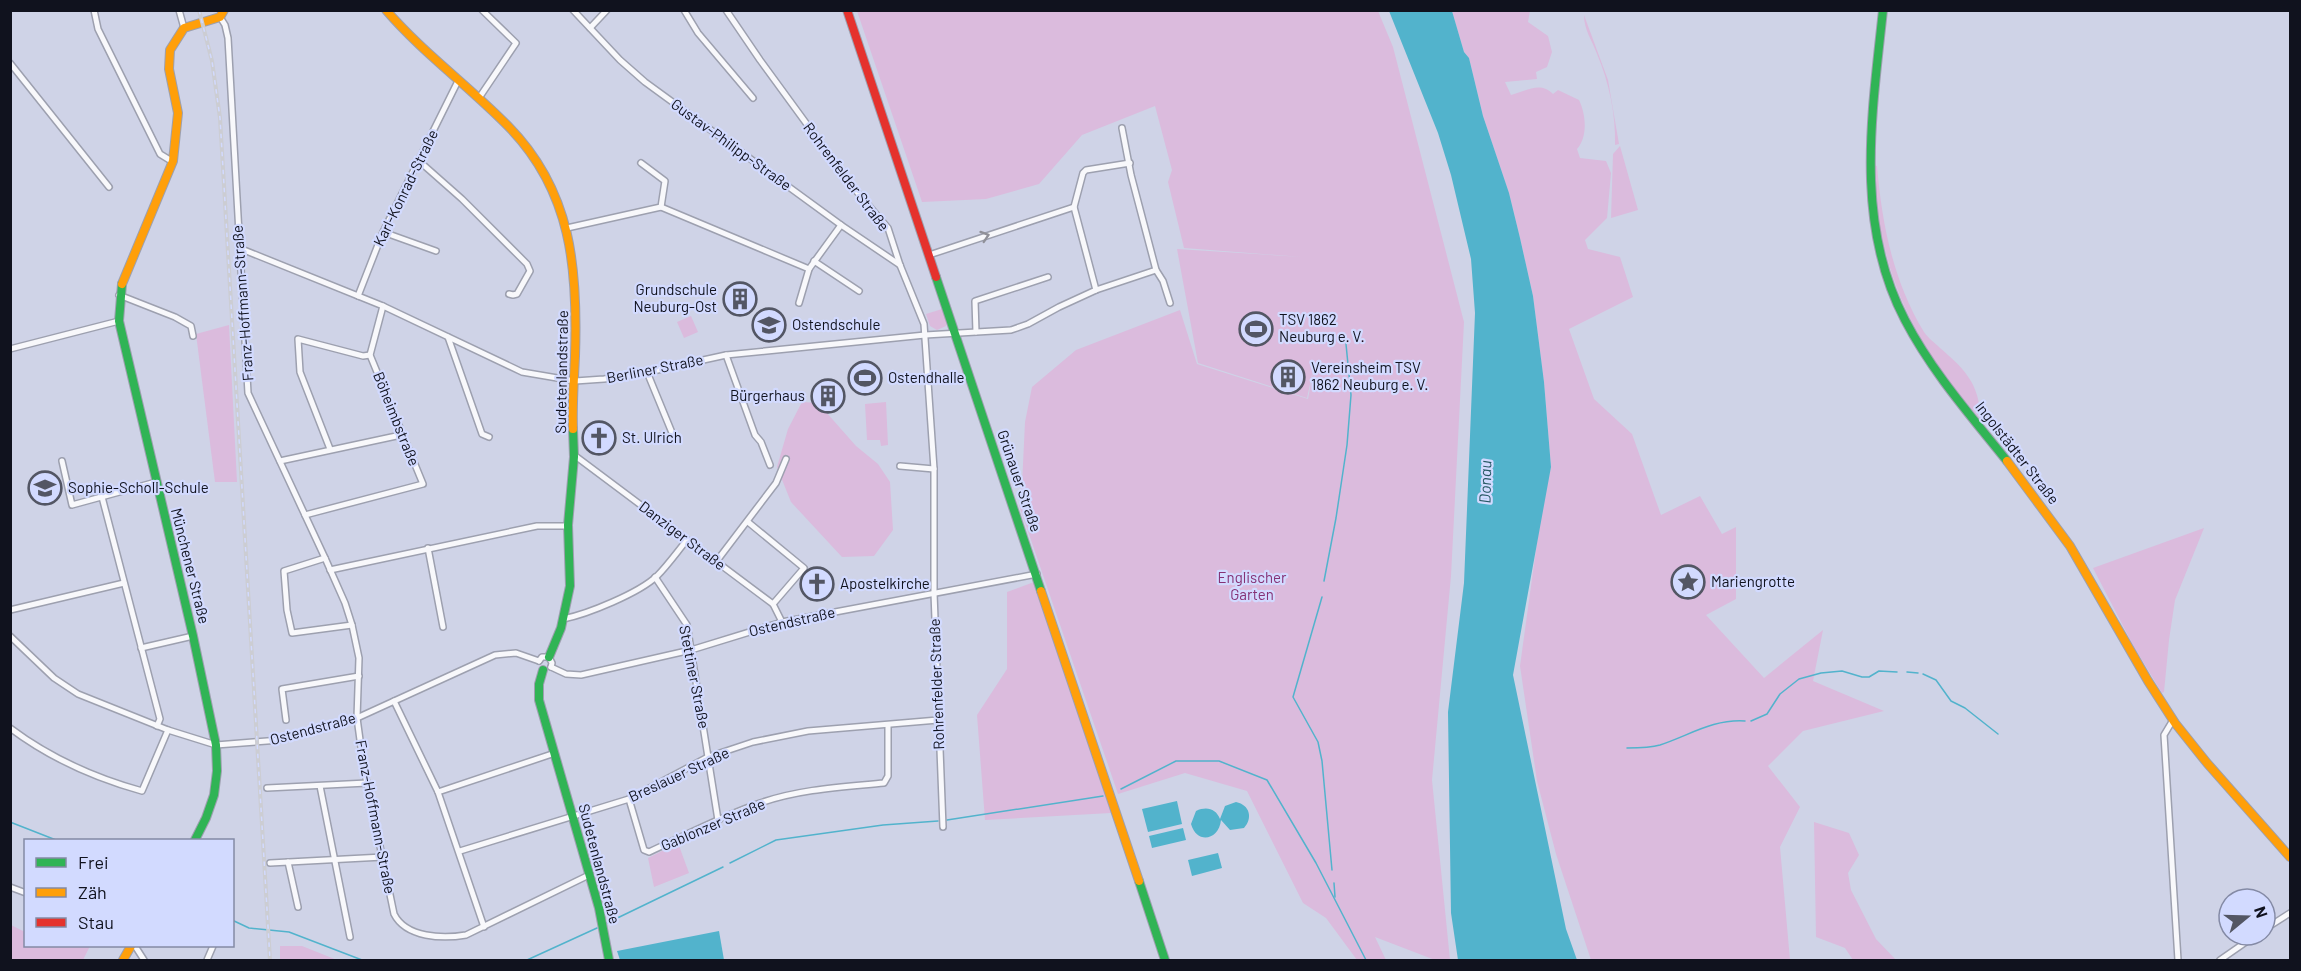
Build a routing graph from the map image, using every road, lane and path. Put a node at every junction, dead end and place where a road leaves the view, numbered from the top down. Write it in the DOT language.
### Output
graph roads {
  1 [pos="94,10"];
  2 [pos="179,10"];
  3 [pos="386,10"];
  4 [pos="482,10"];
  5 [pos="573,10"];
  6 [pos="607,10"];
  7 [pos="684,10"];
  8 [pos="726,10"];
  9 [pos="847,10"];
  10 [pos="1883,10"];
  11 [pos="222,14"];
  12 [pos="184,28"];
  13 [pos="590,28"];
  14 [pos="10,63"];
  15 [pos="458,81"];
  16 [pos="479,98"];
  17 [pos="753,98"];
  18 [pos="1122,128"];
  19 [pos="419,161"];
  20 [pos="173,162"];
  21 [pos="1130,163"];
  22 [pos="641,164"];
  23 [pos="109,187"];
  24 [pos="661,207"];
  25 [pos="1074,207"];
  26 [pos="841,225"];
  27 [pos="567,228"];
  28 [pos="383,232"];
  29 [pos="239,248"];
  30 [pos="435,251"];
  31 [pos="929,255"];
  32 [pos="814,261"];
  33 [pos="900,265"];
  34 [pos="809,269"];
  35 [pos="1156,270"];
  36 [pos="1048,277"];
  37 [pos="1096,290"];
  38 [pos="859,291"];
  39 [pos="509,294"];
  40 [pos="119,295"];
  41 [pos="358,296"];
  42 [pos="799,303"];
  43 [pos="1170,303"];
  44 [pos="383,306"];
  45 [pos="119,321"];
  46 [pos="976,332"];
  47 [pos="955,334"];
  48 [pos="925,335"];
  49 [pos="193,336"];
  50 [pos="448,337"];
  51 [pos="10,349"];
  52 [pos="370,355"];
  53 [pos="726,356"];
  54 [pos="647,372"];
  55 [pos="575,381"];
  56 [pos="401,435"];
  57 [pos="489,437"];
  58 [pos="675,440"];
  59 [pos="330,449"];
  60 [pos="574,455"];
  61 [pos="786,459"];
  62 [pos="62,461"];
  63 [pos="280,461"];
  64 [pos="770,465"];
  65 [pos="900,466"];
  66 [pos="934,469"];
  67 [pos="156,482"];
  68 [pos="102,497"];
  69 [pos="305,515"];
  70 [pos="748,522"];
  71 [pos="568,526"];
  72 [pos="687,540"];
  73 [pos="428,548"];
  74 [pos="325,558"];
  75 [pos="716,562"];
  76 [pos="330,570"];
  77 [pos="1037,574"];
  78 [pos="655,578"];
  79 [pos="124,583"];
  80 [pos="934,593"];
  81 [pos="773,604"];
  82 [pos="10,610"];
  83 [pos="563,620"];
  84 [pos="782,622"];
  85 [pos="352,626"];
  86 [pos="443,627"];
  87 [pos="10,636"];
  88 [pos="194,636"];
  89 [pos="141,648"];
  90 [pos="691,650"];
  91 [pos="549,657"];
  92 [pos="539,661"];
  93 [pos="547,669"];
  94 [pos="359,676"];
  95 [pos="394,701"];
  96 [pos="357,718"];
  97 [pos="286,720"];
  98 [pos="939,720"];
  99 [pos="2173,720"];
  100 [pos="888,725"];
  101 [pos="157,726"];
  102 [pos="10,728"];
  103 [pos="168,730"];
  104 [pos="216,745"];
  105 [pos="555,753"];
  106 [pos="708,757"];
  107 [pos="367,783"];
  108 [pos="320,786"];
  109 [pos="267,788"];
  110 [pos="438,792"];
  111 [pos="629,800"];
  112 [pos="572,816"];
  113 [pos="718,820"];
  114 [pos="943,827"];
  115 [pos="196,839"];
  116 [pos="460,851"];
  117 [pos="383,856"];
  118 [pos="2290,857"];
  119 [pos="333,860"];
  120 [pos="288,862"];
  121 [pos="270,863"];
  122 [pos="589,875"];
  123 [pos="10,887"];
  124 [pos="24,893"];
  125 [pos="298,907"];
  126 [pos="2290,913"];
  127 [pos="2277,921"];
  128 [pos="484,927"];
  129 [pos="350,937"];
  130 [pos="132,947"];
  131 [pos="134,947"];
  132 [pos="2239,947"];
  133 [pos="123,960"];
  134 [pos="144,960"];
  135 [pos="609,960"];
  136 [pos="1165,960"];
  137 [pos="2178,960"];
  138 [pos="2220,960"];
  1 -- 20 [label="street"];
  2 -- 12 [label="street"];
  3 -- 15 [label="street, Sudetenlandstraße"];
  4 -- 16 [label="street"];
  5 -- 13 [label="street, Gustav-Philipp-Straße"];
  6 -- 13 [label="street"];
  7 -- 17 [label="street"];
  8 -- 33 [label="street, Rohrenfelder Straße"];
  9 -- 31 [label="street, Grünauer Straße"];
  10 -- 99 [label="street, Ingolstädter Straße"];
  11 -- 12 [label="street"];
  11 -- 29 [label="street, Franz-Hoffmann-Straße"];
  12 -- 20 [label="street, Münchener Straße"];
  13 -- 26 [label="street, Gustav-Philipp-Straße"];
  14 -- 23 [label="street"];
  15 -- 16 [label="street, Sudetenlandstraße"];
  15 -- 19 [label="street, Karl-Konrad-Straße"];
  16 -- 27 [label="street, Sudetenlandstraße"];
  18 -- 21 [label="street"];
  19 -- 28 [label="street, Karl-Konrad-Straße"];
  19 -- 39 [label="street"];
  20 -- 40 [label="street, Münchener Straße"];
  21 -- 25 [label="street"];
  21 -- 35 [label="street"];
  22 -- 24 [label="street"];
  24 -- 27 [label="street"];
  24 -- 34 [label="street"];
  31 -- 25 [label="street, one-way"];
  25 -- 37 [label="street"];
  26 -- 32 [label="street"];
  26 -- 33 [label="street, Gustav-Philipp-Straße"];
  27 -- 55 [label="street, Sudetenlandstraße"];
  28 -- 30 [label="street"];
  28 -- 41 [label="street, Karl-Konrad-Straße"];
  29 -- 41 [label="street, Berliner Straße"];
  29 -- 63 [label="street, Franz-Hoffmann-Straße"];
  31 -- 47 [label="street, Grünauer Straße"];
  32 -- 34 [label="street"];
  32 -- 38 [label="street"];
  33 -- 48 [label="street, Rohrenfelder Straße"];
  34 -- 42 [label="street"];
  35 -- 37 [label="street, Berliner Straße"];
  35 -- 43 [label="street"];
  36 -- 46 [label="street"];
  37 -- 46 [label="street, Berliner Straße"];
  40 -- 45 [label="street, Münchener Straße"];
  40 -- 49 [label="street"];
  41 -- 44 [label="street, Berliner Straße"];
  44 -- 50 [label="street, Berliner Straße"];
  44 -- 52 [label="street, Böheimbstraße"];
  45 -- 51 [label="street"];
  45 -- 67 [label="street, Münchener Straße"];
  46 -- 47 [label="street, Berliner Straße"];
  47 -- 48 [label="street, Berliner Straße"];
  47 -- 77 [label="street, Grünauer Straße"];
  48 -- 53 [label="street, Berliner Straße"];
  48 -- 66 [label="street, Rohrenfelder Straße"];
  50 -- 55 [label="street, Berliner Straße"];
  50 -- 57 [label="street"];
  52 -- 56 [label="street, Böheimbstraße"];
  52 -- 59 [label="street"];
  53 -- 54 [label="street, Berliner Straße"];
  53 -- 64 [label="street"];
  54 -- 55 [label="street, Berliner Straße"];
  54 -- 58 [label="street"];
  55 -- 60 [label="street, Sudetenlandstraße"];
  56 -- 59 [label="street"];
  56 -- 69 [label="street, Böheimbstraße"];
  59 -- 63 [label="street"];
  60 -- 71 [label="street, Sudetenlandstraße"];
  60 -- 72 [label="street, Danziger Straße"];
  61 -- 70 [label="street"];
  62 -- 68 [label="street"];
  63 -- 69 [label="street, Franz-Hoffmann-Straße"];
  65 -- 66 [label="street"];
  66 -- 80 [label="street, Rohrenfelder Straße"];
  67 -- 68 [label="street"];
  67 -- 88 [label="street, Münchener Straße"];
  68 -- 79 [label="street"];
  69 -- 74 [label="street, Franz-Hoffmann-Straße"];
  70 -- 75 [label="street"];
  70 -- 81 [label="street"];
  71 -- 73 [label="street"];
  71 -- 83 [label="street, Sudetenlandstraße"];
  72 -- 75 [label="street, Danziger Straße"];
  72 -- 78 [label="street"];
  73 -- 76 [label="street"];
  73 -- 86 [label="street"];
  74 -- 76 [label="street, Franz-Hoffmann-Straße"];
  74 -- 85 [label="street"];
  75 -- 81 [label="street, Danziger Straße"];
  76 -- 85 [label="street, Franz-Hoffmann-Straße"];
  77 -- 80 [label="street, Ostendstraße"];
  77 -- 136 [label="street, Grünauer Straße"];
  78 -- 83 [label="street"];
  78 -- 90 [label="street, Stettiner Straße"];
  79 -- 82 [label="street"];
  79 -- 89 [label="street"];
  80 -- 84 [label="street, Ostendstraße"];
  80 -- 98 [label="street, Rohrenfelder Straße"];
  81 -- 84 [label="street, Danziger Straße"];
  83 -- 91 [label="street, Sudetenlandstraße"];
  84 -- 90 [label="street, Ostendstraße"];
  85 -- 94 [label="street, Franz-Hoffmann-Straße"];
  87 -- 101 [label="street"];
  88 -- 89 [label="street"];
  88 -- 104 [label="street, Münchener Straße"];
  89 -- 101 [label="street"];
  90 -- 93 [label="street, Ostendstraße"];
  90 -- 106 [label="street, Stettiner Straße"];
  91 -- 92 [label="street"];
  91 -- 93 [label="street"];
  92 -- 93 [label="street"];
  92 -- 95 [label="street, Ostendstraße"];
  93 -- 105 [label="street, Sudetenlandstraße"];
  94 -- 96 [label="street, Franz-Hoffmann-Straße"];
  94 -- 97 [label="street"];
  95 -- 96 [label="street, Ostendstraße"];
  95 -- 110 [label="street"];
  96 -- 104 [label="street, Ostendstraße"];
  96 -- 107 [label="street, Franz-Hoffmann-Straße"];
  98 -- 100 [label="street, Breslauer Straße"];
  98 -- 114 [label="street, Rohrenfelder Straße"];
  99 -- 118 [label="street, Ingolstädter Straße"];
  99 -- 137 [label="street"];
  100 -- 106 [label="street, Breslauer Straße"];
  100 -- 113 [label="street, Gablonzer Straße"];
  101 -- 103 [label="street"];
  102 -- 103 [label="street"];
  103 -- 104 [label="street"];
  104 -- 115 [label="street, Münchener Straße"];
  105 -- 110 [label="street"];
  105 -- 112 [label="street, Sudetenlandstraße"];
  106 -- 111 [label="street, Breslauer Straße"];
  106 -- 113 [label="street, Stettiner Straße"];
  107 -- 108 [label="street"];
  107 -- 117 [label="street, Franz-Hoffmann-Straße"];
  108 -- 109 [label="street"];
  108 -- 119 [label="street"];
  110 -- 116 [label="street"];
  111 -- 112 [label="street, Breslauer Straße"];
  111 -- 113 [label="street, Gablonzer Straße"];
  112 -- 116 [label="street, Breslauer Straße"];
  112 -- 122 [label="street, Sudetenlandstraße"];
  116 -- 128 [label="street"];
  117 -- 119 [label="street"];
  117 -- 128 [label="street, Franz-Hoffmann-Straße"];
  119 -- 120 [label="street"];
  119 -- 129 [label="street"];
  120 -- 121 [label="street"];
  120 -- 125 [label="street"];
  122 -- 128 [label="street"];
  122 -- 135 [label="street, Sudetenlandstraße"];
  123 -- 124 [label="street"];
  126 -- 127 [label="street"];
  130 -- 133 [label="street"];
  131 -- 134 [label="street"];
  132 -- 138 [label="street"];
}
